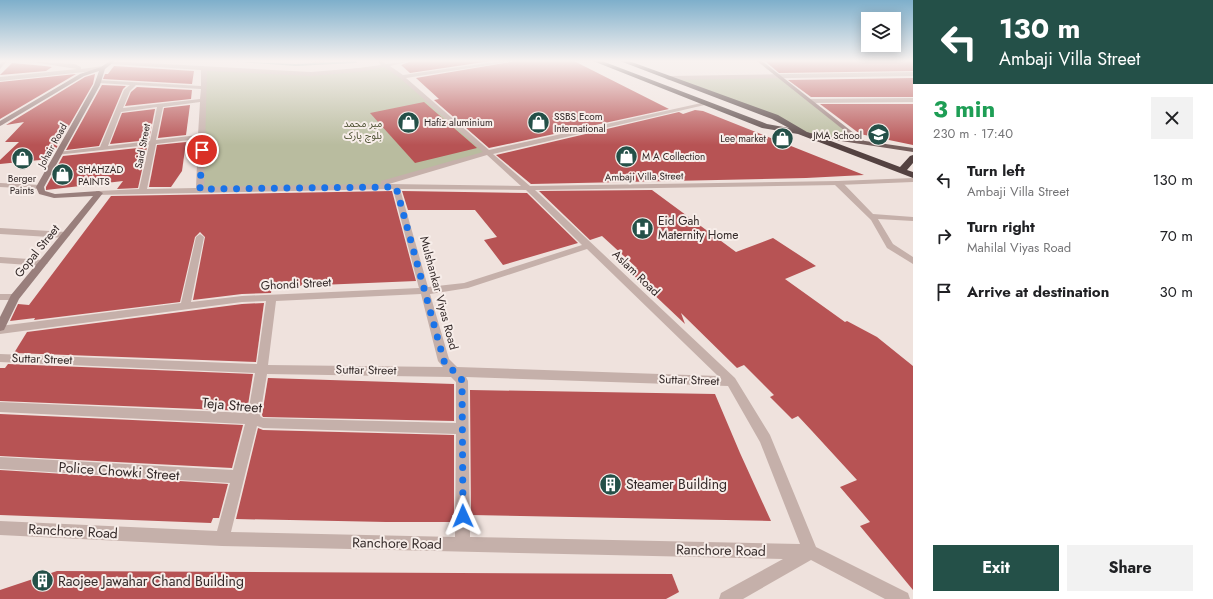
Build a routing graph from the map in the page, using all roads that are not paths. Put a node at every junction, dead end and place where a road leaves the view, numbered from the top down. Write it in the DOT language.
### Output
graph roads {
  1 [pos="204,88"];
  2 [pos="58,89"];
  3 [pos="95,89"];
  4 [pos="129,89"];
  5 [pos="415,89"];
  6 [pos="668,89"];
  7 [pos="698,89"];
  8 [pos="795,89"];
  9 [pos="203,100"];
  10 [pos="913,100"];
  11 [pos="810,101"];
  12 [pos="706,104"];
  13 [pos="160,105"];
  14 [pos="119,110"];
  15 [pos="1,123"];
  16 [pos="804,134"];
  17 [pos="202,137"];
  18 [pos="862,142"];
  19 [pos="152,143"];
  20 [pos="103,148"];
  21 [pos="913,150"];
  22 [pos="487,153"];
  23 [pos="58,154"];
  24 [pos="913,158"];
  25 [pos="901,171"];
  26 [pos="913,175"];
  27 [pos="913,180"];
  28 [pos="838,183"];
  29 [pos="0,185"];
  30 [pos="375,186"];
  31 [pos="40,187"];
  32 [pos="396,187"];
  33 [pos="528,188"];
  34 [pos="200,189"];
  35 [pos="143,191"];
  36 [pos="99,193"];
  37 [pos="871,216"];
  38 [pos="913,219"];
  39 [pos="0,231"];
  40 [pos="66,235"];
  41 [pos="200,237"];
  42 [pos="588,246"];
  43 [pos="0,260"];
  44 [pos="913,261"];
  45 [pos="43,262"];
  46 [pos="424,291"];
  47 [pos="0,297"];
  48 [pos="15,297"];
  49 [pos="271,298"];
  50 [pos="185,306"];
  51 [pos="0,326"];
  52 [pos="0,330"];
  53 [pos="0,358"];
  54 [pos="262,369"];
  55 [pos="455,372"];
  56 [pos="731,381"];
  57 [pos="0,407"];
  58 [pos="253,419"];
  59 [pos="462,429"];
  60 [pos="0,463"];
  61 [pos="238,477"];
  62 [pos="0,528"];
  63 [pos="222,538"];
  64 [pos="464,544"];
  65 [pos="811,552"];
  66 [pos="727,599"];
  67 [pos="902,599"];
  1 -- 9 [label="street"];
  2 -- 15 [label="street"];
  3 -- 23 [label="street, Johair Road"];
  4 -- 14 [label="street"];
  5 -- 22 [label="street, Aslam Road"];
  6 -- 12 [label="highway"];
  7 -- 16 [label="highway"];
  8 -- 11 [label="street"];
  9 -- 13 [label="street"];
  9 -- 17 [label="street"];
  10 -- 11 [label="street"];
  11 -- 18 [label="street"];
  12 -- 16 [label="highway"];
  12 -- 22 [label="street, Ambaji Villa Street"];
  13 -- 14 [label="street"];
  13 -- 19 [label="street, Said Street"];
  14 -- 20 [label="street"];
  16 -- 18 [label="main road"];
  16 -- 25 [label="highway"];
  17 -- 19 [label="street"];
  17 -- 34 [label="street"];
  18 -- 21 [label="main road"];
  19 -- 20 [label="street"];
  19 -- 35 [label="street, Said Street"];
  20 -- 23 [label="street"];
  22 -- 30 [label="street, Ambaji Villa Street"];
  22 -- 33 [label="street, Aslam Road"];
  23 -- 31 [label="street, Johair Road"];
  24 -- 25 [label="highway"];
  25 -- 26 [label="highway"];
  27 -- 28 [label="street, Ambaji Villa Street"];
  28 -- 33 [label="street, Ambaji Villa Street"];
  28 -- 37 [label="street"];
  29 -- 31 [label="street"];
  30 -- 32 [label="street, Ambaji Villa Street"];
  30 -- 34 [label="street, Ambaji Villa Street"];
  31 -- 36 [label="street"];
  32 -- 33 [label="street, Ambaji Villa Street"];
  32 -- 46 [label="street, Mulshankar Viyas Road"];
  33 -- 42 [label="street, Aslam Road"];
  34 -- 35 [label="street, Ambaji Villa Street"];
  35 -- 36 [label="street, Ambaji Villa Street"];
  36 -- 40 [label="street, Gopal Street"];
  37 -- 38 [label="street"];
  37 -- 44 [label="street"];
  39 -- 40 [label="street"];
  40 -- 45 [label="street, Gopal Street"];
  41 -- 50 [label="street"];
  42 -- 46 [label="street, Ghondi Street"];
  42 -- 56 [label="street, Aslam Road"];
  43 -- 45 [label="street"];
  45 -- 48 [label="street, Gopal Street"];
  46 -- 49 [label="street, Ghondi Street"];
  46 -- 55 [label="street, Mulshankar Viyas Road"];
  47 -- 48 [label="street"];
  48 -- 51 [label="street, Gopal Street"];
  49 -- 50 [label="street, Ghondi Street"];
  49 -- 54 [label="street"];
  50 -- 52 [label="street, Ghondi Street"];
  53 -- 54 [label="street, Suttar Street"];
  54 -- 55 [label="street, Suttar Street"];
  54 -- 58 [label="street"];
  55 -- 56 [label="street, Suttar Street"];
  55 -- 59 [label="street, Mulshankar Viyas Road"];
  56 -- 65 [label="street, Aslam Road"];
  57 -- 58 [label="street, Teja Street"];
  58 -- 59 [label="street, Teja Street"];
  58 -- 61 [label="street"];
  59 -- 64 [label="street, Mulshankar Viyas Road"];
  60 -- 61 [label="street, Police Chowki Street"];
  61 -- 63 [label="street"];
  62 -- 63 [label="street, Ranchore Road"];
  63 -- 64 [label="street, Ranchore Road"];
  64 -- 65 [label="street, Ranchore Road"];
  65 -- 66 [label="street"];
  65 -- 67 [label="street, Ranchore Road"];
}
